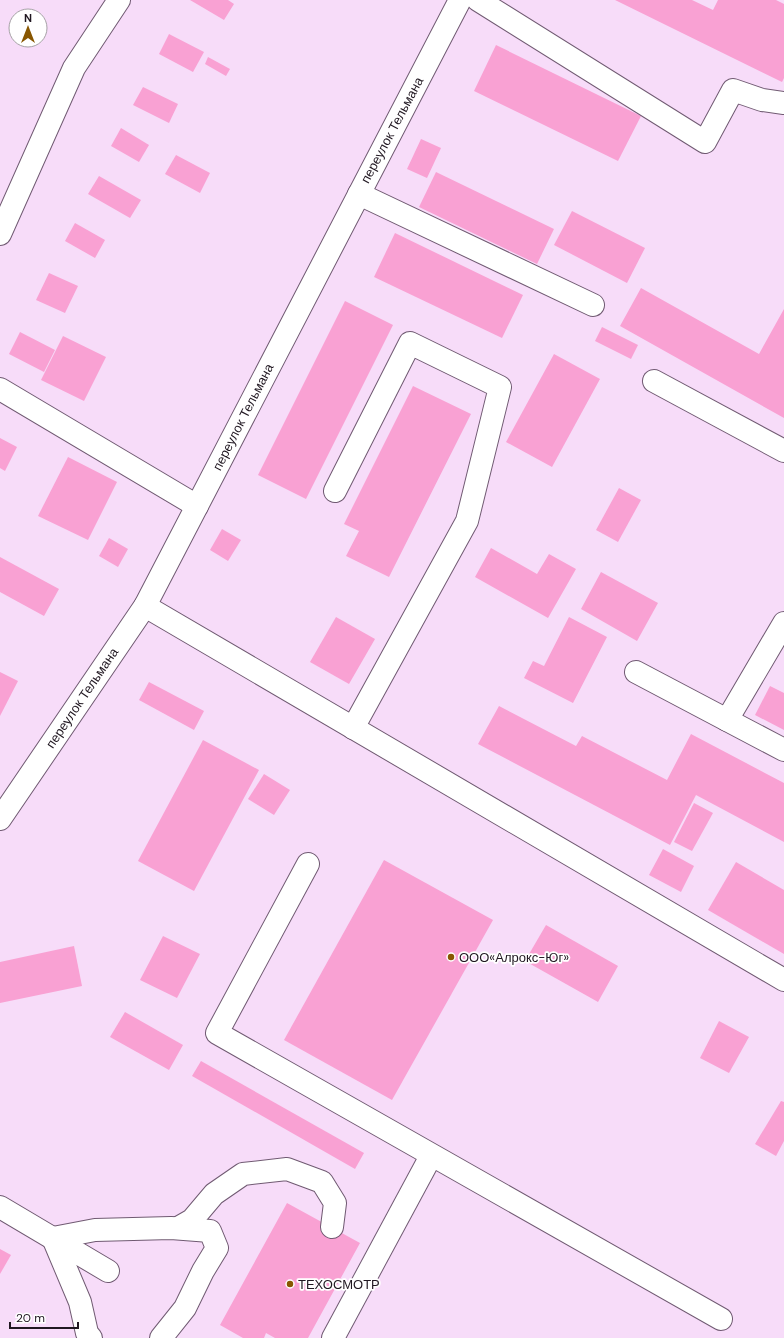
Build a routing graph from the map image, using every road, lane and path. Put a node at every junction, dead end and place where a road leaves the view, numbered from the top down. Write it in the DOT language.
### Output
graph roads {
  1 [pos="119,0"];
  2 [pos="460,0"];
  3 [pos="478,0"];
  4 [pos="784,102"];
  5 [pos="359,194"];
  6 [pos="0,234"];
  7 [pos="593,305"];
  8 [pos="654,381"];
  9 [pos="0,389"];
  10 [pos="784,451"];
  11 [pos="335,491"];
  12 [pos="197,506"];
  13 [pos="144,606"];
  14 [pos="784,623"];
  15 [pos="636,672"];
  16 [pos="727,720"];
  17 [pos="353,728"];
  18 [pos="784,750"];
  19 [pos="0,819"];
  20 [pos="308,864"];
  21 [pos="784,980"];
  22 [pos="432,1156"];
  23 [pos="0,1207"];
  24 [pos="332,1227"];
  25 [pos="178,1228"];
  26 [pos="53,1238"];
  27 [pos="108,1271"];
  28 [pos="720,1319"];
  29 [pos="90,1336"];
  30 [pos="160,1338"];
  31 [pos="333,1338"];
  1 -- 6 [label="street"];
  2 -- 5 [label="street, переулок Тельмана"];
  3 -- 4 [label="street"];
  5 -- 7 [label="street"];
  5 -- 12 [label="street, переулок Тельмана"];
  8 -- 10 [label="street"];
  9 -- 12 [label="street"];
  11 -- 17 [label="street"];
  12 -- 13 [label="street, переулок Тельмана"];
  13 -- 17 [label="street"];
  13 -- 19 [label="street, переулок Тельмана"];
  14 -- 16 [label="street"];
  15 -- 16 [label="street"];
  16 -- 18 [label="street"];
  17 -- 21 [label="street"];
  20 -- 22 [label="street"];
  22 -- 28 [label="street"];
  22 -- 31 [label="street"];
  23 -- 26 [label="street"];
  24 -- 25 [label="street"];
  25 -- 26 [label="street"];
  25 -- 30 [label="street"];
  26 -- 27 [label="street"];
  26 -- 29 [label="street"];
}
